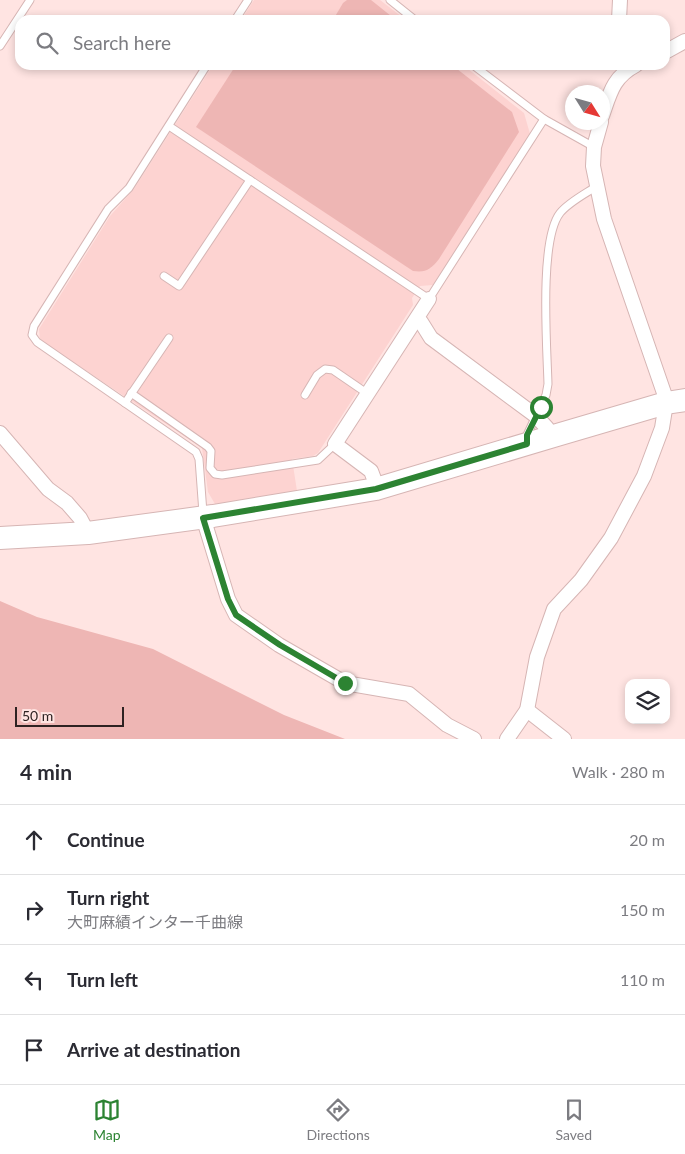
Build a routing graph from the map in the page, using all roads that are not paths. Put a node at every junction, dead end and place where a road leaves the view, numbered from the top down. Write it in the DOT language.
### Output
graph roads {
  1 [pos="30,0"];
  2 [pos="248,0"];
  3 [pos="390,0"];
  4 [pos="620,0"];
  5 [pos="20,15"];
  6 [pos="239,15"];
  7 [pos="409,15"];
  8 [pos="619,15"];
  9 [pos="15,23"];
  10 [pos="685,41"];
  11 [pos="0,46"];
  12 [pos="670,49"];
  13 [pos="204,70"];
  14 [pos="480,70"];
  15 [pos="621,70"];
  16 [pos="610,92"];
  17 [pos="544,119"];
  18 [pos="169,126"];
  19 [pos="599,130"];
  20 [pos="594,147"];
  21 [pos="250,180"];
  22 [pos="597,186"];
  23 [pos="164,276"];
  24 [pos="429,300"];
  25 [pos="417,319"];
  26 [pos="169,338"];
  27 [pos="132,393"];
  28 [pos="368,394"];
  29 [pos="305,395"];
  30 [pos="125,402"];
  31 [pos="676,402"];
  32 [pos="536,416"];
  33 [pos="0,433"];
  34 [pos="549,437"];
  35 [pos="335,444"];
  36 [pos="527,444"];
  37 [pos="376,489"];
  38 [pos="203,518"];
  39 [pos="88,533"];
  40 [pos="0,538"];
  41 [pos="527,710"];
  42 [pos="474,739"];
  43 [pos="507,739"];
  44 [pos="564,739"];
  1 -- 5 [label="lane"];
  2 -- 6 [label="lane"];
  3 -- 7 [label="lane"];
  4 -- 8 [label="street"];
  9 -- 11 [label="lane"];
  10 -- 12 [label="street"];
  13 -- 18 [label="lane"];
  14 -- 17 [label="lane"];
  15 -- 16 [label="street"];
  17 -- 20 [label="lane"];
  17 -- 24 [label="lane"];
  18 -- 21 [label="lane"];
  18 -- 30 [label="lane"];
  19 -- 20 [label="street"];
  20 -- 22 [label="street"];
  21 -- 23 [label="lane"];
  21 -- 24 [label="lane"];
  22 -- 31 [label="street"];
  22 -- 32 [label="lane"];
  24 -- 25 [label="street"];
  25 -- 28 [label="street"];
  25 -- 32 [label="street"];
  26 -- 27 [label="lane"];
  27 -- 30 [label="lane"];
  27 -- 35 [label="lane"];
  28 -- 29 [label="lane"];
  28 -- 35 [label="street"];
  30 -- 38 [label="lane"];
  31 -- 34 [label="main road"];
  31 -- 41 [label="street"];
  32 -- 34 [label="street"];
  32 -- 36 [label="lane"];
  33 -- 39 [label="street"];
  34 -- 36 [label="main road"];
  35 -- 37 [label="street"];
  36 -- 37 [label="main road"];
  37 -- 38 [label="main road"];
  38 -- 39 [label="main road"];
  38 -- 42 [label="street"];
  39 -- 40 [label="main road"];
  41 -- 43 [label="street"];
  41 -- 44 [label="street"];
}
